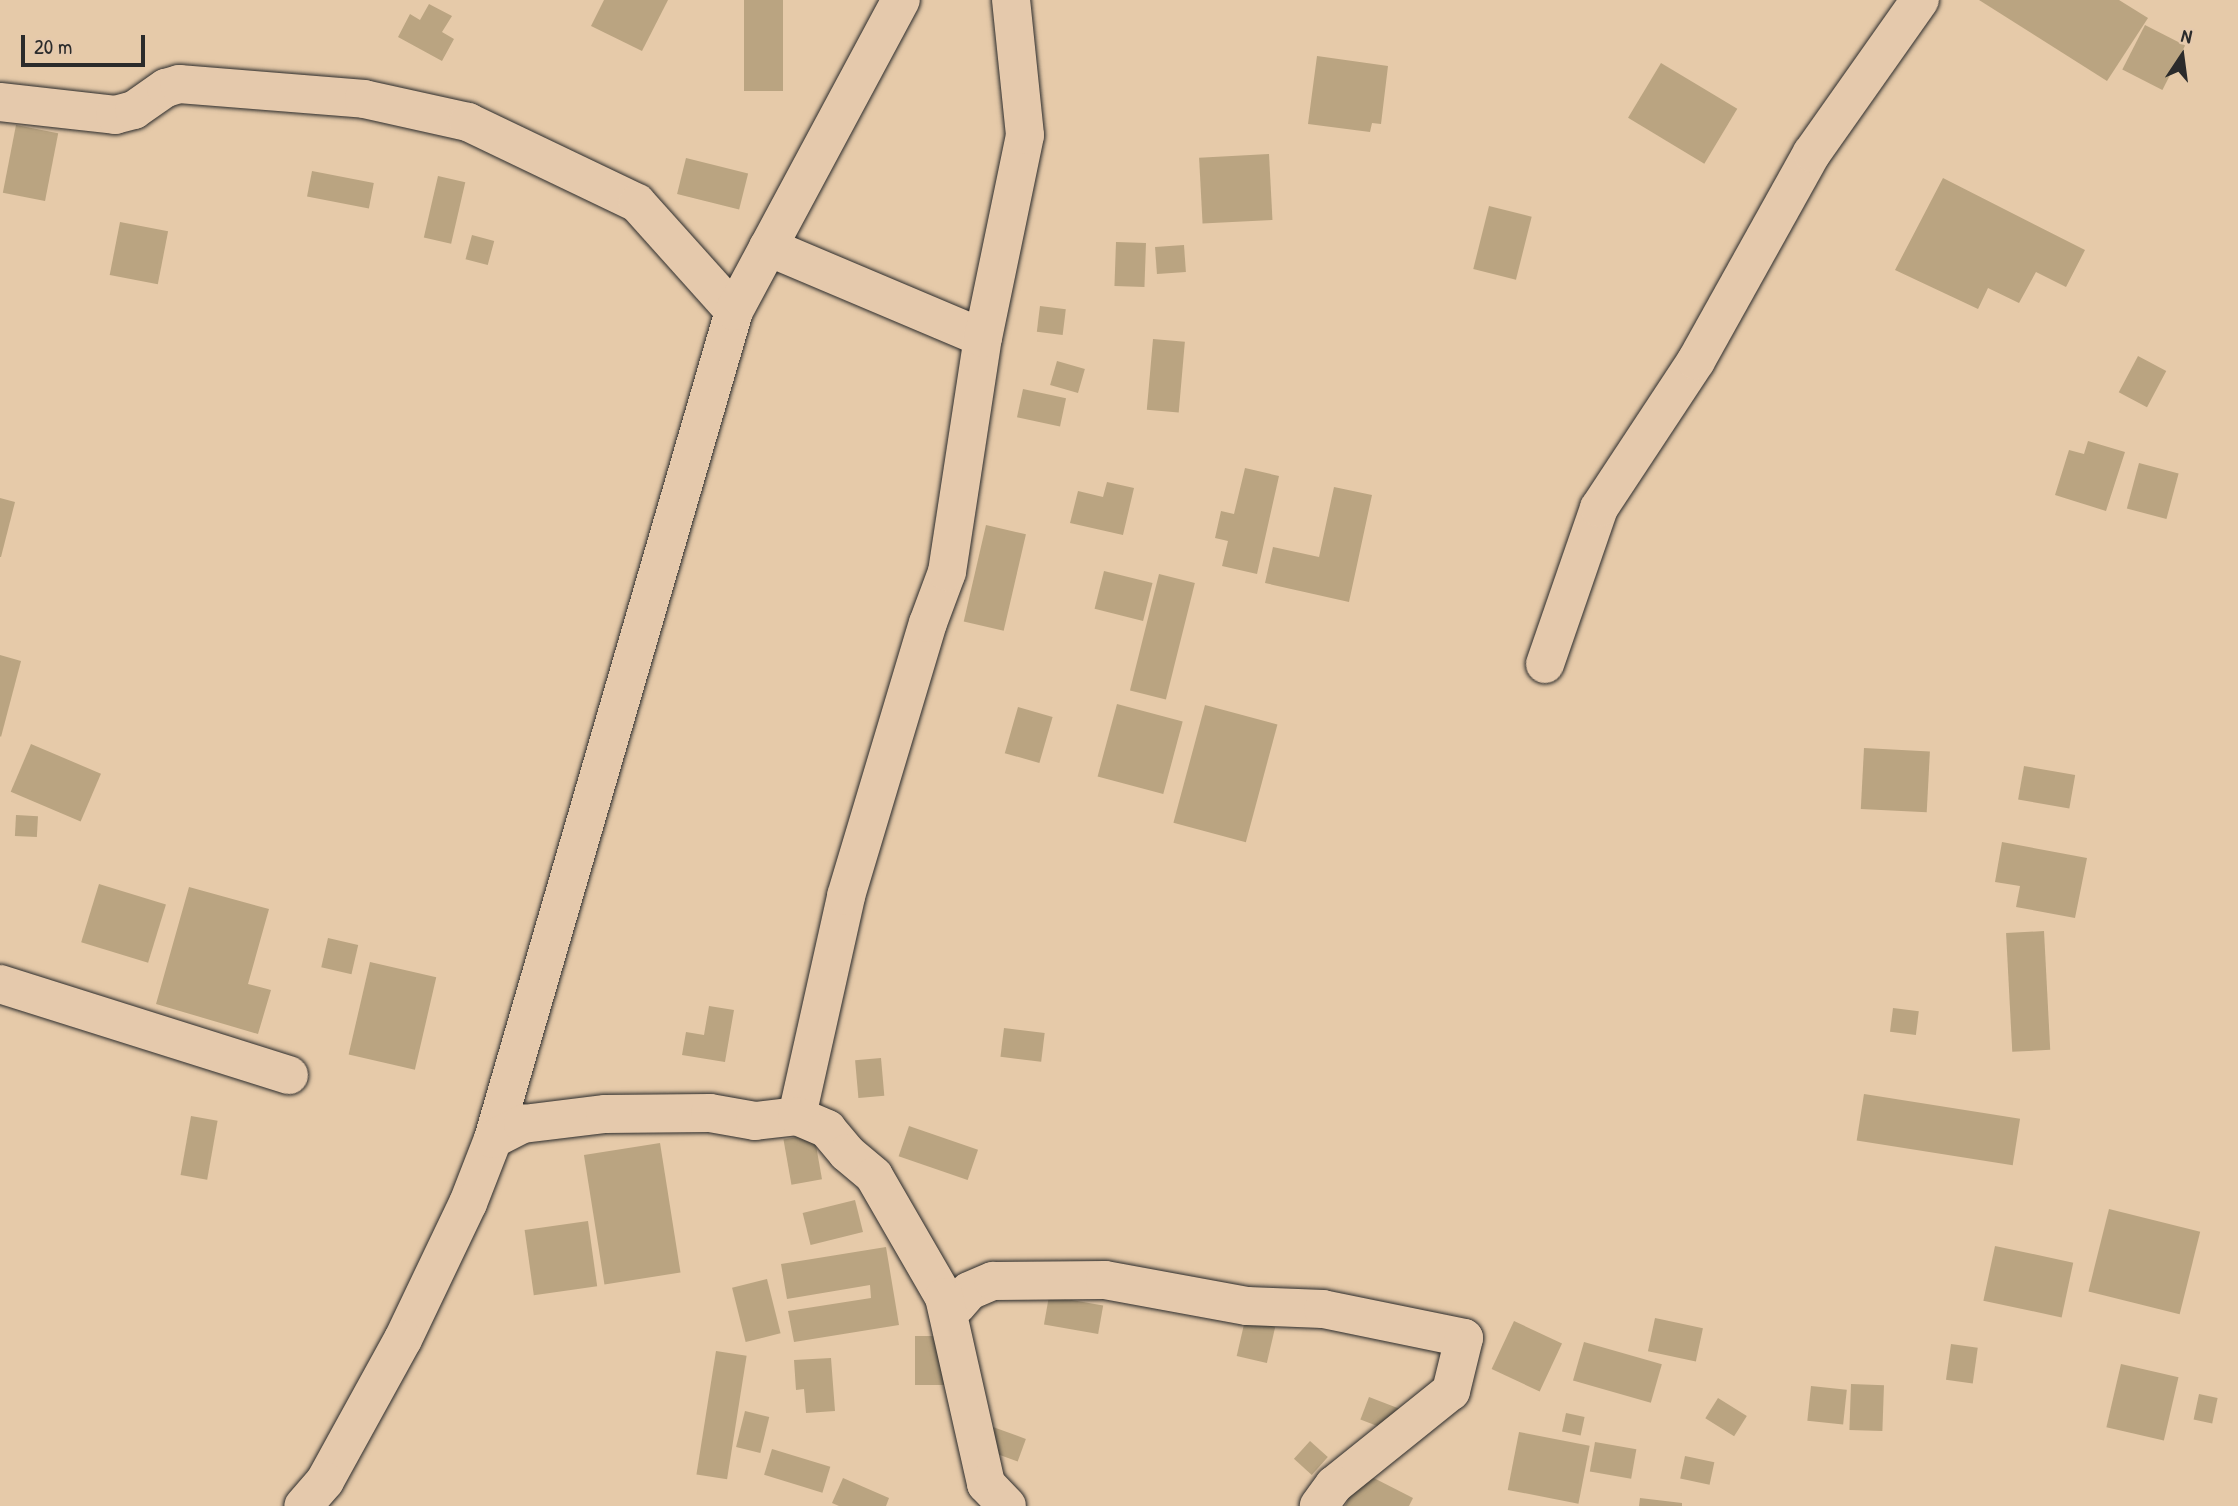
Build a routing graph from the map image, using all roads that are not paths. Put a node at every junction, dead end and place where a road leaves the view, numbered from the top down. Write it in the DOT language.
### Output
graph roads {
  1 [pos="901,0"];
  2 [pos="1011,0"];
  3 [pos="1920,0"];
  4 [pos="0,102"];
  5 [pos="768,247"];
  6 [pos="734,311"];
  7 [pos="983,338"];
  8 [pos="1545,664"];
  9 [pos="0,984"];
  10 [pos="289,1075"];
  11 [pos="797,1116"];
  12 [pos="493,1139"];
  13 [pos="944,1297"];
  14 [pos="303,1506"];
  15 [pos="1007,1506"];
  16 [pos="1319,1506"];
  1 -- 5 [label="street"];
  2 -- 7 [label="street"];
  3 -- 8 [label="street"];
  4 -- 6 [label="street"];
  5 -- 6 [label="street"];
  5 -- 7 [label="street"];
  6 -- 12 [label="street"];
  7 -- 11 [label="street"];
  9 -- 10 [label="street"];
  11 -- 12 [label="street"];
  11 -- 13 [label="street"];
  12 -- 14 [label="street"];
  13 -- 15 [label="street"];
  13 -- 16 [label="street"];
}
